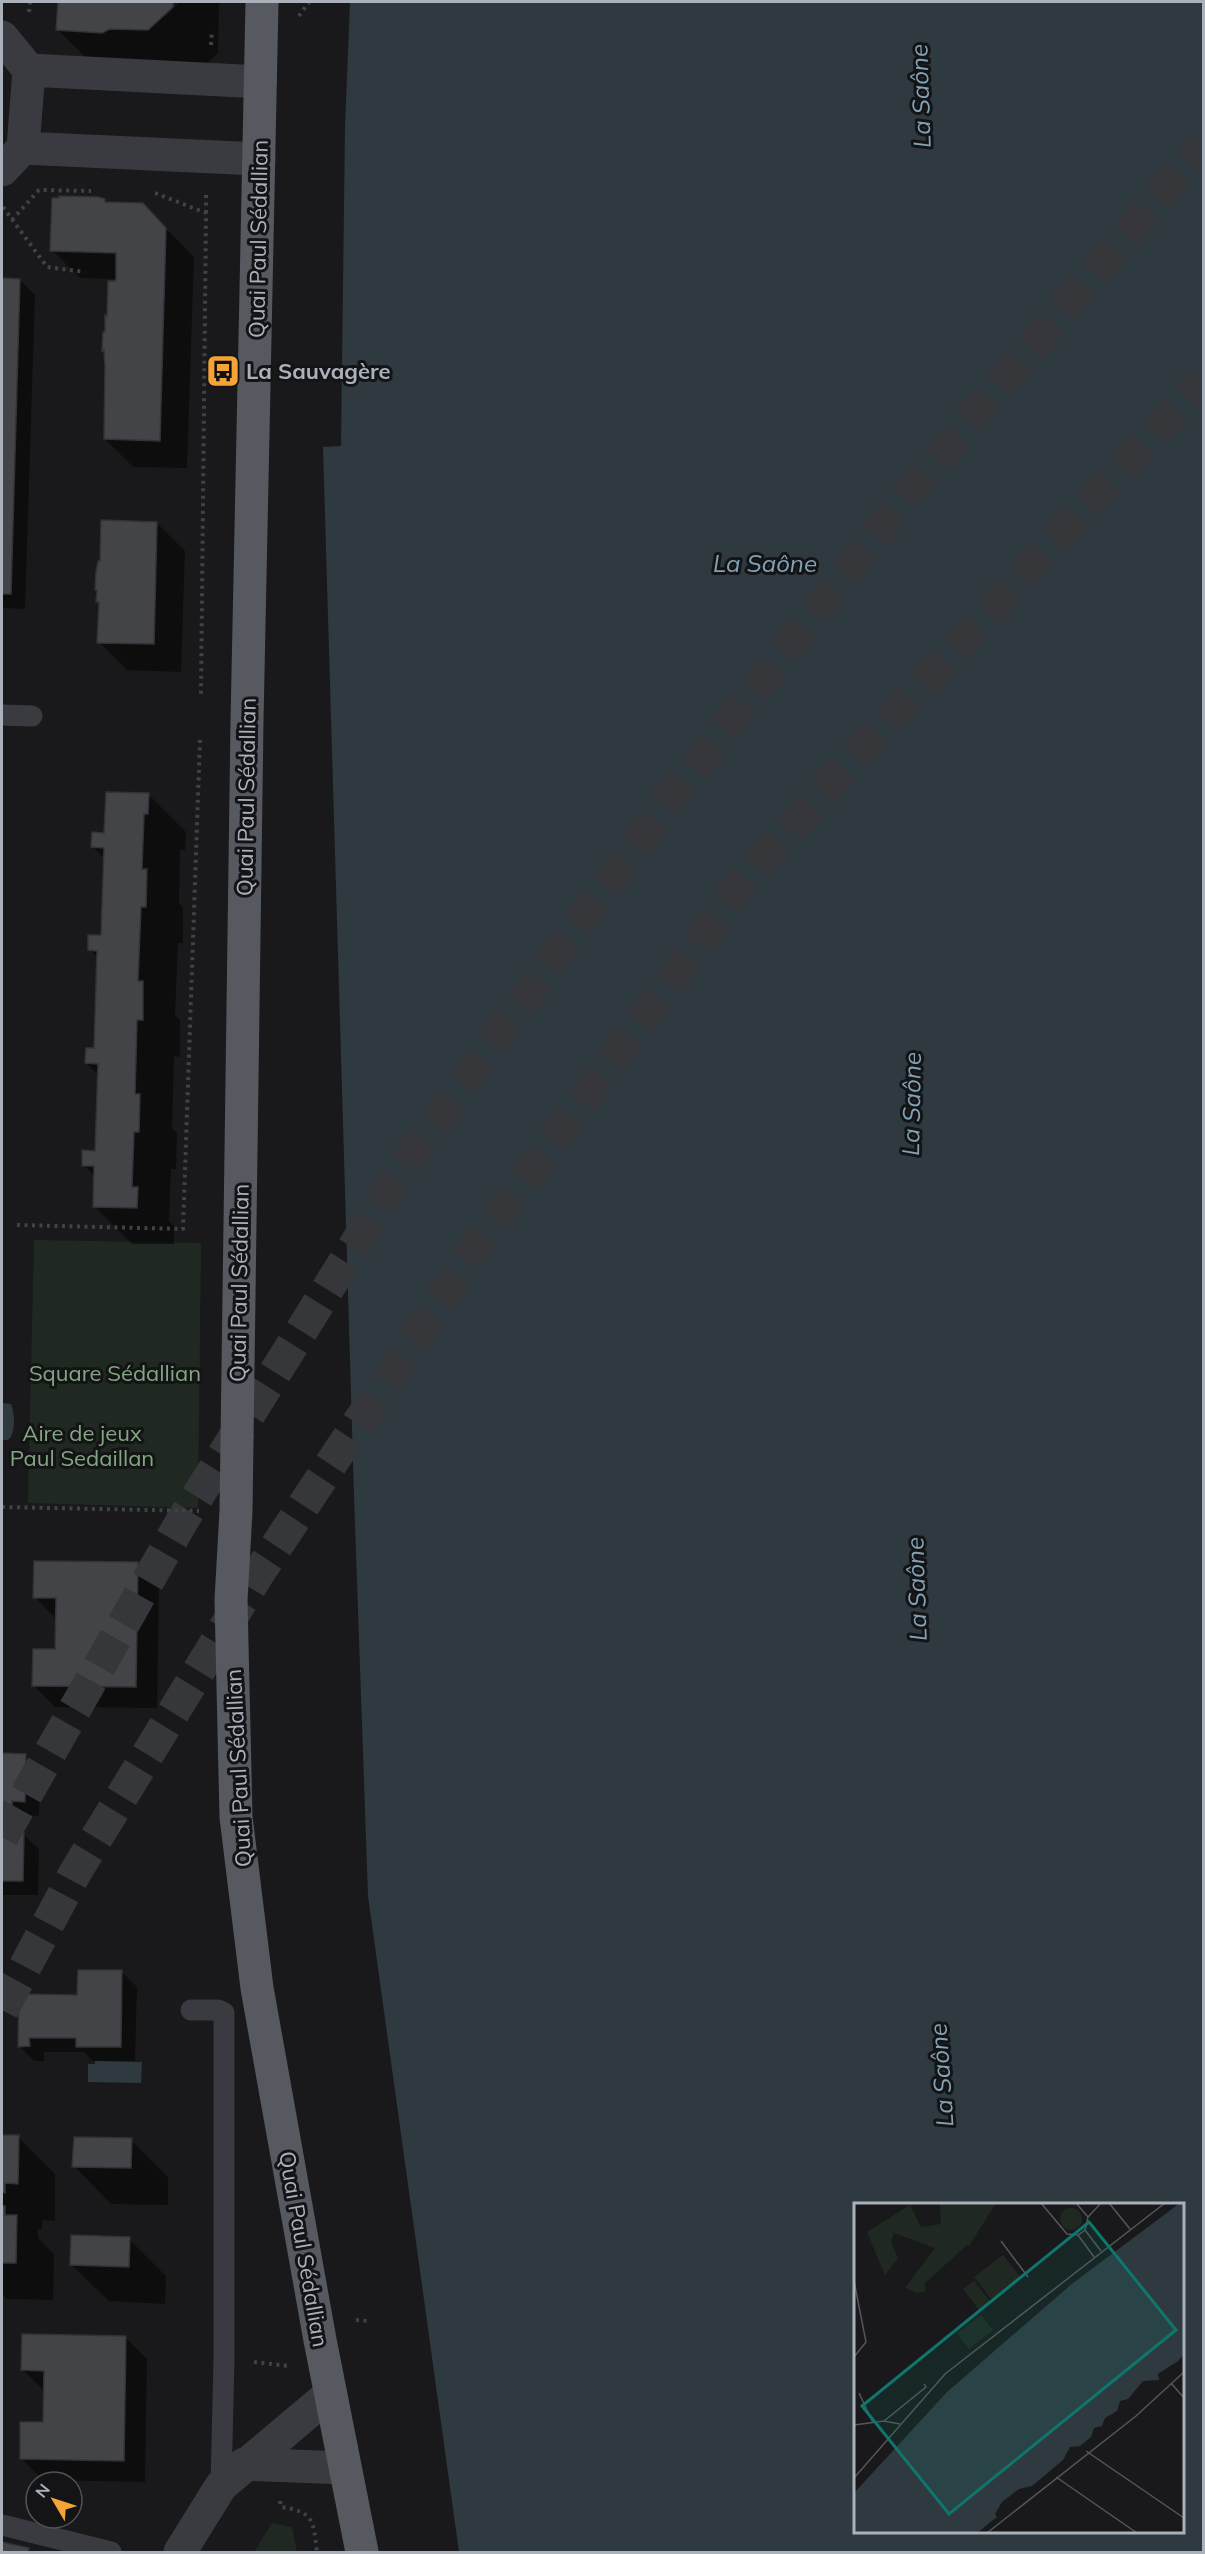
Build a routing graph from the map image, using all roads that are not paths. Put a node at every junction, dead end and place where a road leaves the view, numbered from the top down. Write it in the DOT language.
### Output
graph roads {
  1 [pos="262,2"];
  2 [pos="2,37"];
  3 [pos="29,70"];
  4 [pos="260,82"];
  5 [pos="12,159"];
  6 [pos="259,159"];
  7 [pos="2,715"];
  8 [pos="32,716"];
  9 [pos="191,2010"];
  10 [pos="330,2394"];
  11 [pos="244,2464"];
  12 [pos="345,2468"];
  13 [pos="221,2486"];
  14 [pos="2,2525"];
  15 [pos="111,2553"];
  16 [pos="180,2553"];
  17 [pos="362,2553"];
  1 -- 4 [label="main road, Quai Paul Sédallian"];
  2 -- 3 [label="street"];
  3 -- 4 [label="street"];
  3 -- 5 [label="street"];
  4 -- 6 [label="main road, Quai Paul Sédallian"];
  5 -- 6 [label="street"];
  6 -- 10 [label="main road, Quai Paul Sédallian"];
  7 -- 8 [label="lane"];
  9 -- 13 [label="lane"];
  10 -- 11 [label="street"];
  10 -- 12 [label="main road, Quai Paul Sédallian"];
  11 -- 12 [label="street"];
  11 -- 13 [label="street"];
  12 -- 17 [label="main road, Quai Paul Sédallian"];
  13 -- 16 [label="street"];
  14 -- 15 [label="lane"];
}
